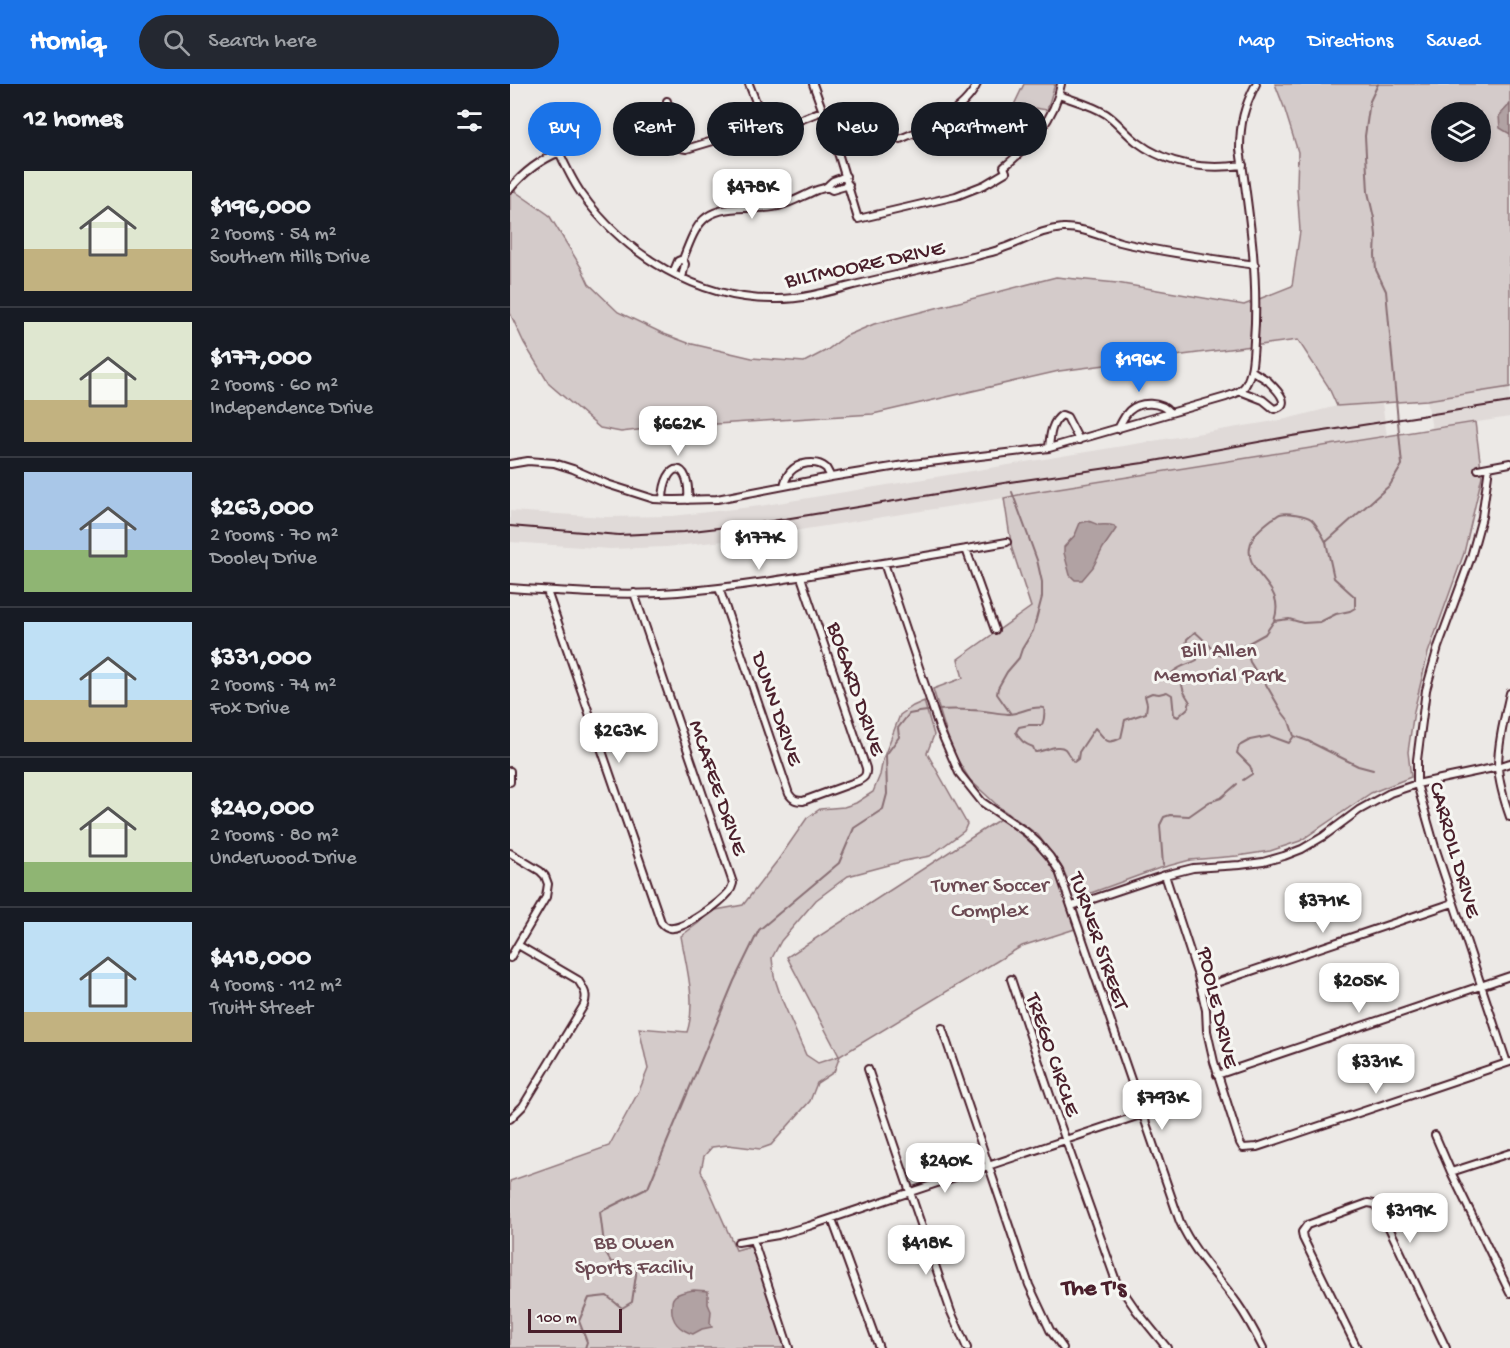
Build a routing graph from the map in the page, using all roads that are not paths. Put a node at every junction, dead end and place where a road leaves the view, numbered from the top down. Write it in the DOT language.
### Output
graph roads {
  1 [pos="749,84"];
  2 [pos="813,84"];
  3 [pos="977,84"];
  4 [pos="1061,84"];
  5 [pos="1256,84"];
  6 [pos="1059,95"];
  7 [pos="667,101"];
  8 [pos="756,102"];
  9 [pos="819,102"];
  10 [pos="900,139"];
  11 [pos="707,143"];
  12 [pos="552,156"];
  13 [pos="562,156"];
  14 [pos="839,156"];
  15 [pos="1243,165"];
  16 [pos="846,176"];
  17 [pos="849,185"];
  18 [pos="827,187"];
  19 [pos="510,189"];
  20 [pos="683,259"];
  21 [pos="1255,265"];
  22 [pos="673,273"];
  23 [pos="682,278"];
  24 [pos="1251,370"];
  25 [pos="1240,391"];
  26 [pos="1170,413"];
  27 [pos="1118,429"];
  28 [pos="1079,440"];
  29 [pos="1049,448"];
  30 [pos="1510,463"];
  31 [pos="510,464"];
  32 [pos="1489,467"];
  33 [pos="1478,469"];
  34 [pos="831,477"];
  35 [pos="784,486"];
  36 [pos="663,499"];
  37 [pos="688,500"];
  38 [pos="1006,542"];
  39 [pos="966,549"];
  40 [pos="884,563"];
  41 [pos="801,577"];
  42 [pos="510,588"];
  43 [pos="719,588"];
  44 [pos="547,591"];
  45 [pos="634,593"];
  46 [pos="995,630"];
  47 [pos="1510,693"];
  48 [pos="1510,764"];
  49 [pos="1498,767"];
  50 [pos="510,771"];
  51 [pos="510,782"];
  52 [pos="1417,784"];
  53 [pos="832,790"];
  54 [pos="1510,817"];
  55 [pos="510,853"];
  56 [pos="1165,874"];
  57 [pos="1453,903"];
  58 [pos="1072,906"];
  59 [pos="518,945"];
  60 [pos="510,958"];
  61 [pos="1510,976"];
  62 [pos="1011,979"];
  63 [pos="1481,986"];
  64 [pos="1201,988"];
  65 [pos="942,1028"];
  66 [pos="1508,1063"];
  67 [pos="868,1069"];
  68 [pos="1217,1075"];
  69 [pos="1143,1114"];
  70 [pos="510,1119"];
  71 [pos="1435,1135"];
  72 [pos="1065,1140"];
  73 [pos="1510,1153"];
  74 [pos="988,1167"];
  75 [pos="1451,1172"];
  76 [pos="910,1193"];
  77 [pos="832,1219"];
  78 [pos="753,1240"];
  79 [pos="738,1242"];
  80 [pos="1510,1293"];
  81 [pos="789,1348"];
  82 [pos="879,1348"];
  83 [pos="967,1348"];
  84 [pos="1063,1348"];
  85 [pos="1167,1348"];
  86 [pos="1263,1348"];
  87 [pos="1357,1348"];
  88 [pos="1446,1348"];
  1 -- 8 [label="street"];
  2 -- 9 [label="street"];
  3 -- 10 [label="street"];
  4 -- 6 [label="street"];
  5 -- 15 [label="street"];
  6 -- 15 [label="street"];
  6 -- 17 [label="street"];
  7 -- 11 [label="street"];
  12 -- 19 [label="street"];
  13 -- 22 [label="street, BILTMOORE DRIVE"];
  14 -- 16 [label="street"];
  15 -- 21 [label="street"];
  16 -- 17 [label="street"];
  16 -- 18 [label="street"];
  17 -- 18 [label="street"];
  18 -- 20 [label="street"];
  20 -- 22 [label="street"];
  20 -- 23 [label="street"];
  21 -- 23 [label="street, BILTMOORE DRIVE"];
  21 -- 24 [label="street"];
  22 -- 23 [label="street, BILTMOORE DRIVE"];
  24 -- 25 [label="street"];
  24 -- 25 [label="street"];
  25 -- 26 [label="street"];
  26 -- 27 [label="street"];
  26 -- 27 [label="street"];
  27 -- 28 [label="street"];
  28 -- 29 [label="street"];
  28 -- 29 [label="street"];
  29 -- 34 [label="street"];
  30 -- 32 [label="street"];
  31 -- 36 [label="street"];
  32 -- 33 [label="street"];
  32 -- 52 [label="street, CARROLL DRIVE"];
  34 -- 35 [label="street"];
  34 -- 35 [label="street"];
  35 -- 37 [label="street"];
  36 -- 37 [label="street"];
  36 -- 37 [label="street"];
  38 -- 39 [label="street"];
  39 -- 40 [label="street"];
  39 -- 46 [label="street"];
  40 -- 41 [label="street"];
  40 -- 58 [label="street, TURNER STREET"];
  41 -- 43 [label="street"];
  41 -- 53 [label="street, BOGARD DRIVE"];
  42 -- 44 [label="street"];
  43 -- 45 [label="street"];
  43 -- 53 [label="street, DUNN DRIVE"];
  44 -- 45 [label="street"];
  44 -- 45 [label="street, MCAFEE DRIVE"];
  47 -- 49 [label="street"];
  48 -- 49 [label="street"];
  49 -- 52 [label="street"];
  49 -- 54 [label="street"];
  50 -- 51 [label="street"];
  52 -- 56 [label="street"];
  52 -- 57 [label="street, CARROLL DRIVE"];
  55 -- 59 [label="street"];
  56 -- 58 [label="street"];
  56 -- 64 [label="street, POOLE DRIVE"];
  57 -- 63 [label="street, CARROLL DRIVE"];
  57 -- 64 [label="street"];
  58 -- 69 [label="street, TURNER STREET"];
  59 -- 60 [label="street"];
  59 -- 70 [label="street"];
  61 -- 63 [label="street"];
  62 -- 72 [label="street, TREGO CIRCLE"];
  63 -- 66 [label="street, CARROLL DRIVE"];
  63 -- 68 [label="street"];
  64 -- 68 [label="street, POOLE DRIVE"];
  65 -- 74 [label="street"];
  66 -- 68 [label="street, POOLE DRIVE"];
  67 -- 76 [label="street"];
  69 -- 72 [label="street"];
  69 -- 86 [label="street, TURNER STREET"];
  71 -- 75 [label="street"];
  72 -- 74 [label="street"];
  72 -- 85 [label="street, TREGO CIRCLE"];
  73 -- 75 [label="street"];
  74 -- 76 [label="street"];
  74 -- 84 [label="street"];
  75 -- 80 [label="street"];
  76 -- 77 [label="street"];
  76 -- 83 [label="street"];
  77 -- 78 [label="street"];
  77 -- 82 [label="street"];
  78 -- 79 [label="street"];
  78 -- 81 [label="street"];
  87 -- 88 [label="street"];
}
